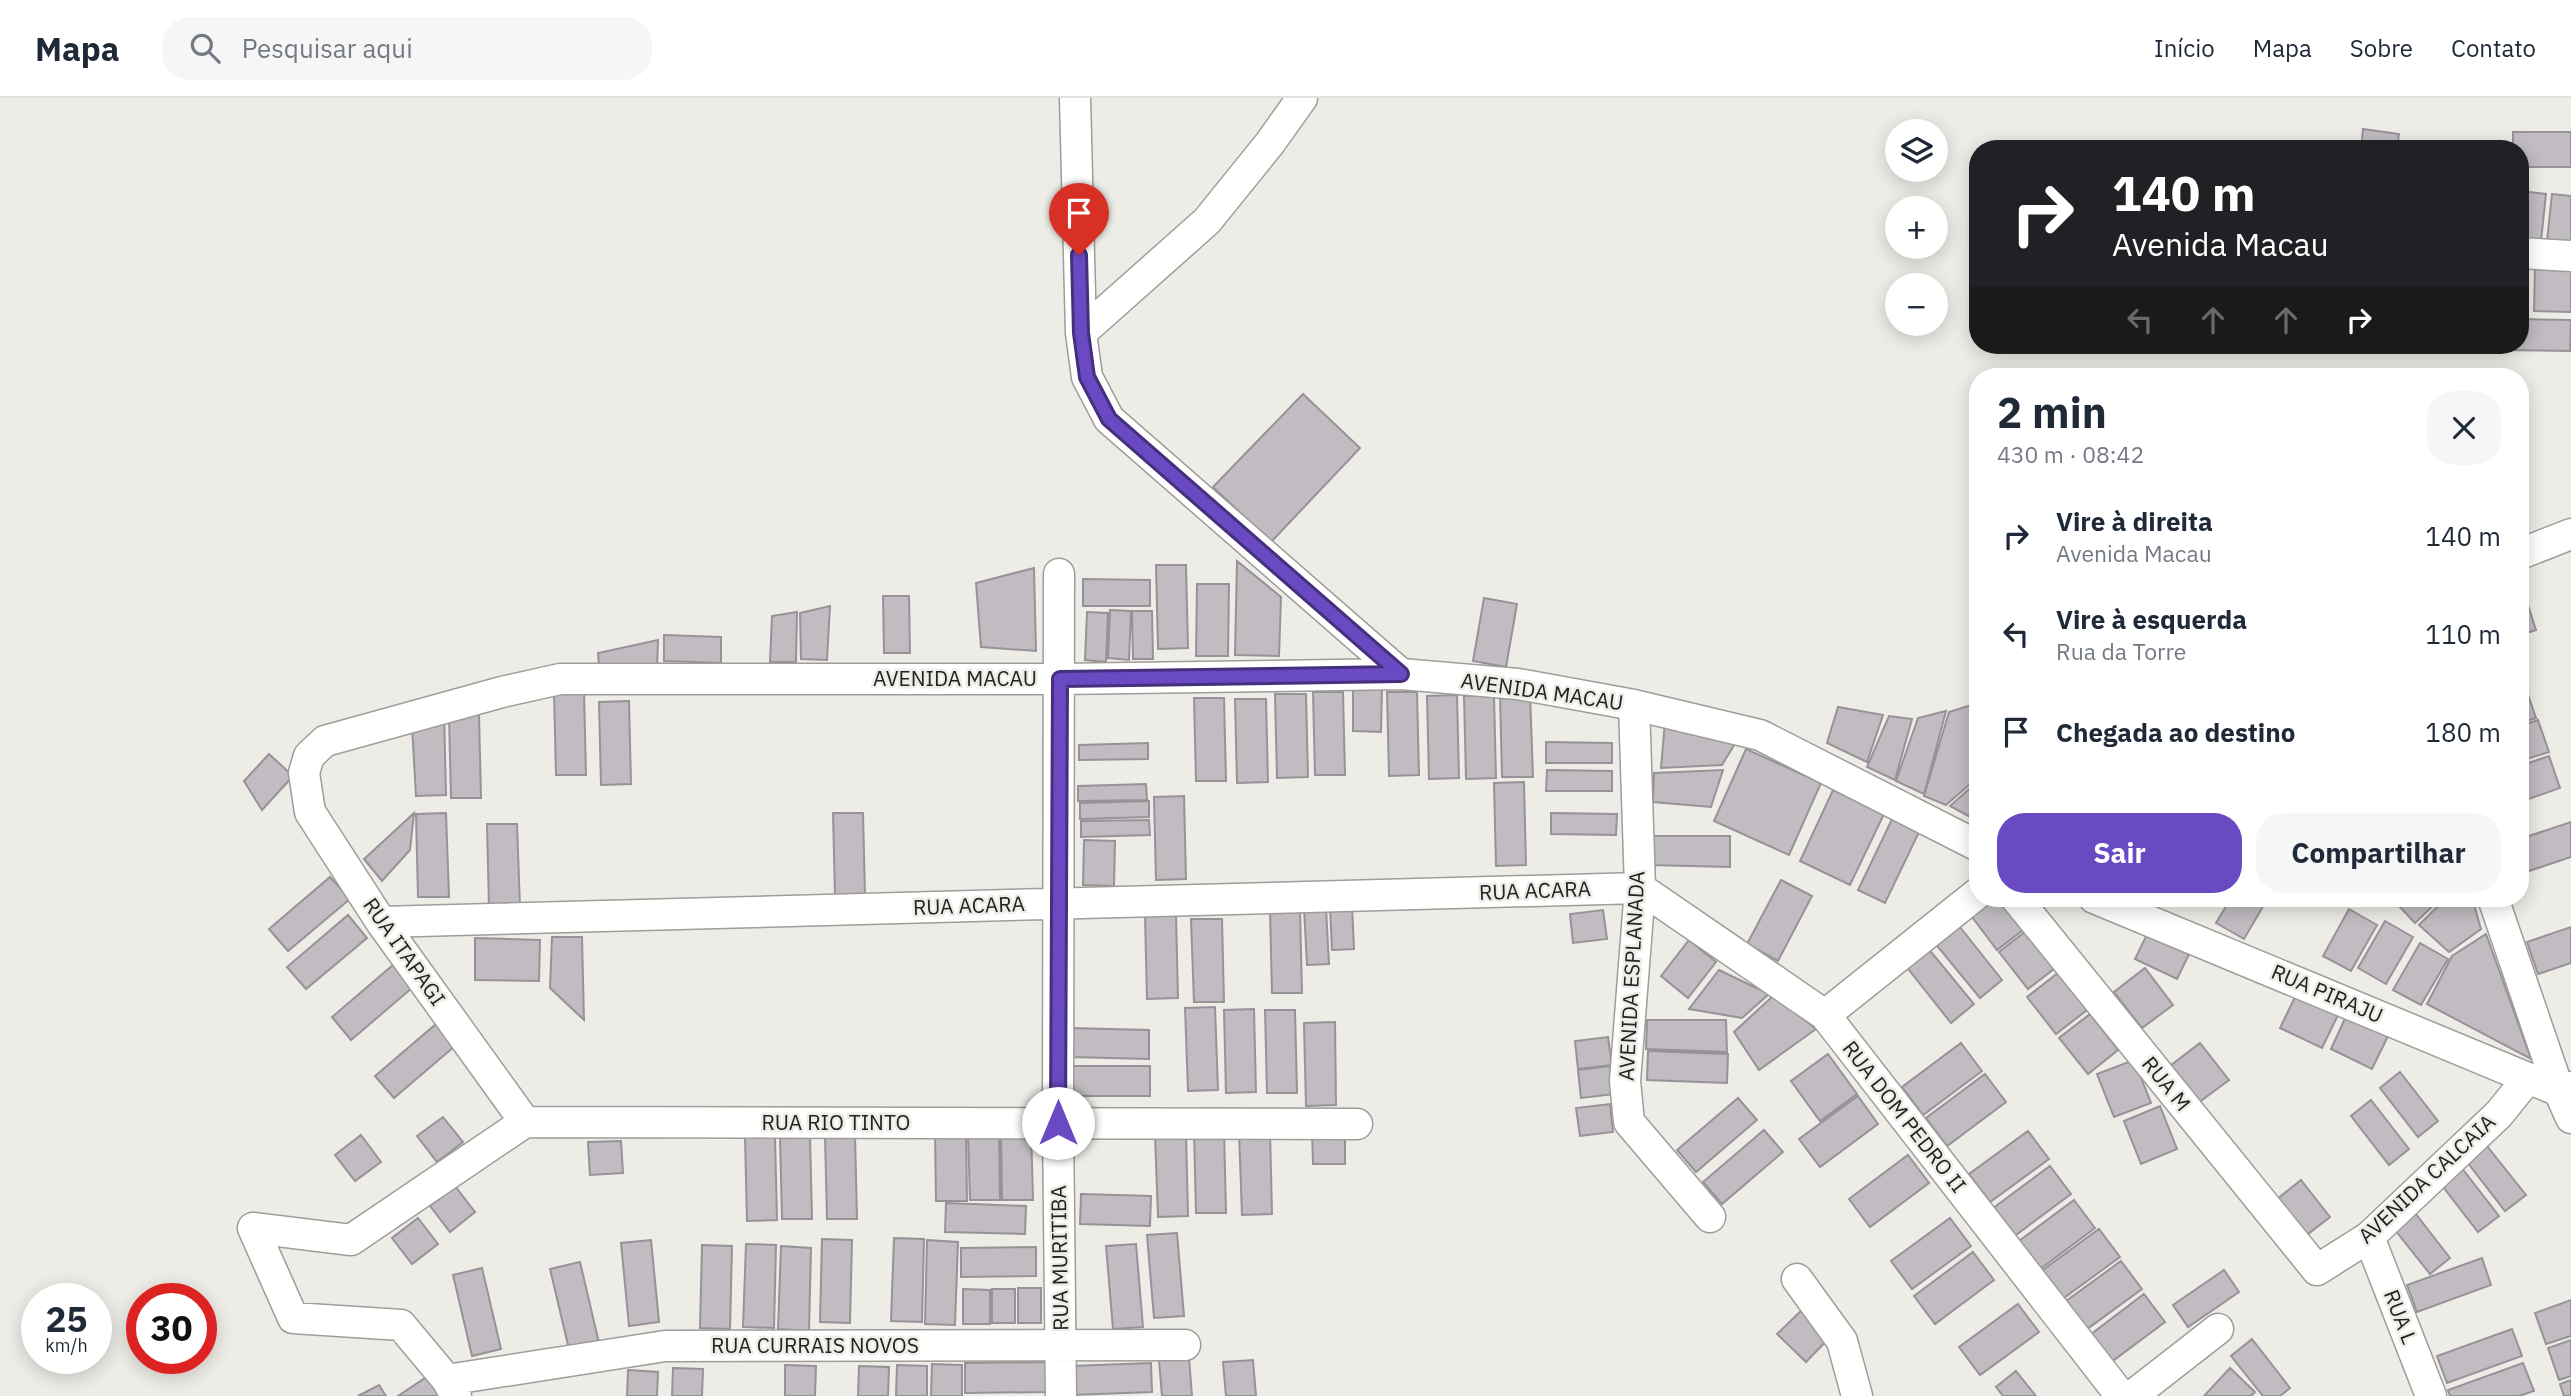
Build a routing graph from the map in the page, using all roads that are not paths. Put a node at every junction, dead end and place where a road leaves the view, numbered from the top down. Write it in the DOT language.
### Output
graph roads {
  1 [pos="1075,98"];
  2 [pos="1302,98"];
  3 [pos="2529,254"];
  4 [pos="2571,256"];
  5 [pos="1081,333"];
  6 [pos="2571,534"];
  7 [pos="2529,550"];
  8 [pos="1059,574"];
  9 [pos="1401,674"];
  10 [pos="1060,679"];
  11 [pos="1634,705"];
  12 [pos="304,772"];
  13 [pos="1969,841"];
  14 [pos="1640,888"];
  15 [pos="1969,900"];
  16 [pos="1059,904"];
  17 [pos="2023,907"];
  18 [pos="2116,907"];
  19 [pos="2496,907"];
  20 [pos="381,922"];
  21 [pos="1825,1014"];
  22 [pos="2528,1077"];
  23 [pos="2565,1089"];
  24 [pos="2571,1118"];
  25 [pos="525,1122"];
  26 [pos="1058,1123"];
  27 [pos="1357,1124"];
  28 [pos="1710,1217"];
  29 [pos="2368,1237"];
  30 [pos="2317,1270"];
  31 [pos="1797,1279"];
  32 [pos="2218,1329"];
  33 [pos="1062,1345"];
  34 [pos="1185,1345"];
  35 [pos="452,1388"];
  36 [pos="1061,1396"];
  37 [pos="1857,1396"];
  38 [pos="2121,1396"];
  39 [pos="2132,1396"];
  40 [pos="2431,1396"];
  1 -- 5 [label="street"];
  2 -- 5 [label="street"];
  3 -- 4 [label="street"];
  5 -- 9 [label="street"];
  6 -- 7 [label="street"];
  8 -- 10 [label="street, RUA MURITIBA"];
  9 -- 10 [label="street, AVENIDA MACAU"];
  9 -- 11 [label="street, AVENIDA MACAU"];
  10 -- 12 [label="street, AVENIDA MACAU"];
  10 -- 16 [label="street, RUA MURITIBA"];
  11 -- 13 [label="street, AVENIDA MACAU"];
  11 -- 14 [label="street, AVENIDA ESPLANADA"];
  12 -- 20 [label="street, RUA ITAPAGI"];
  14 -- 16 [label="street, RUA ACARA"];
  14 -- 21 [label="street, RUA DOM PEDRO II"];
  14 -- 28 [label="street, AVENIDA ESPLANADA"];
  15 -- 21 [label="street"];
  16 -- 20 [label="street, RUA ACARA"];
  16 -- 26 [label="street, RUA MURITIBA"];
  17 -- 30 [label="street, RUA M"];
  18 -- 22 [label="street, RUA PIRAJU"];
  19 -- 23 [label="street"];
  20 -- 25 [label="street, RUA ITAPAGI"];
  21 -- 38 [label="street, RUA DOM PEDRO II"];
  22 -- 23 [label="street, RUA PIRAJU"];
  22 -- 29 [label="street, AVENIDA CALCAIA"];
  23 -- 24 [label="street"];
  25 -- 26 [label="street, RUA RIO TINTO"];
  25 -- 35 [label="street"];
  26 -- 27 [label="street, RUA RIO TINTO"];
  26 -- 33 [label="street, RUA MURITIBA"];
  29 -- 30 [label="street, AVENIDA CALCAIA"];
  29 -- 40 [label="street, RUA L"];
  31 -- 37 [label="street"];
  32 -- 39 [label="street"];
  33 -- 34 [label="street, RUA CURRAIS NOVOS"];
  33 -- 35 [label="street, RUA CURRAIS NOVOS"];
  33 -- 36 [label="street, RUA MURITIBA"];
}
